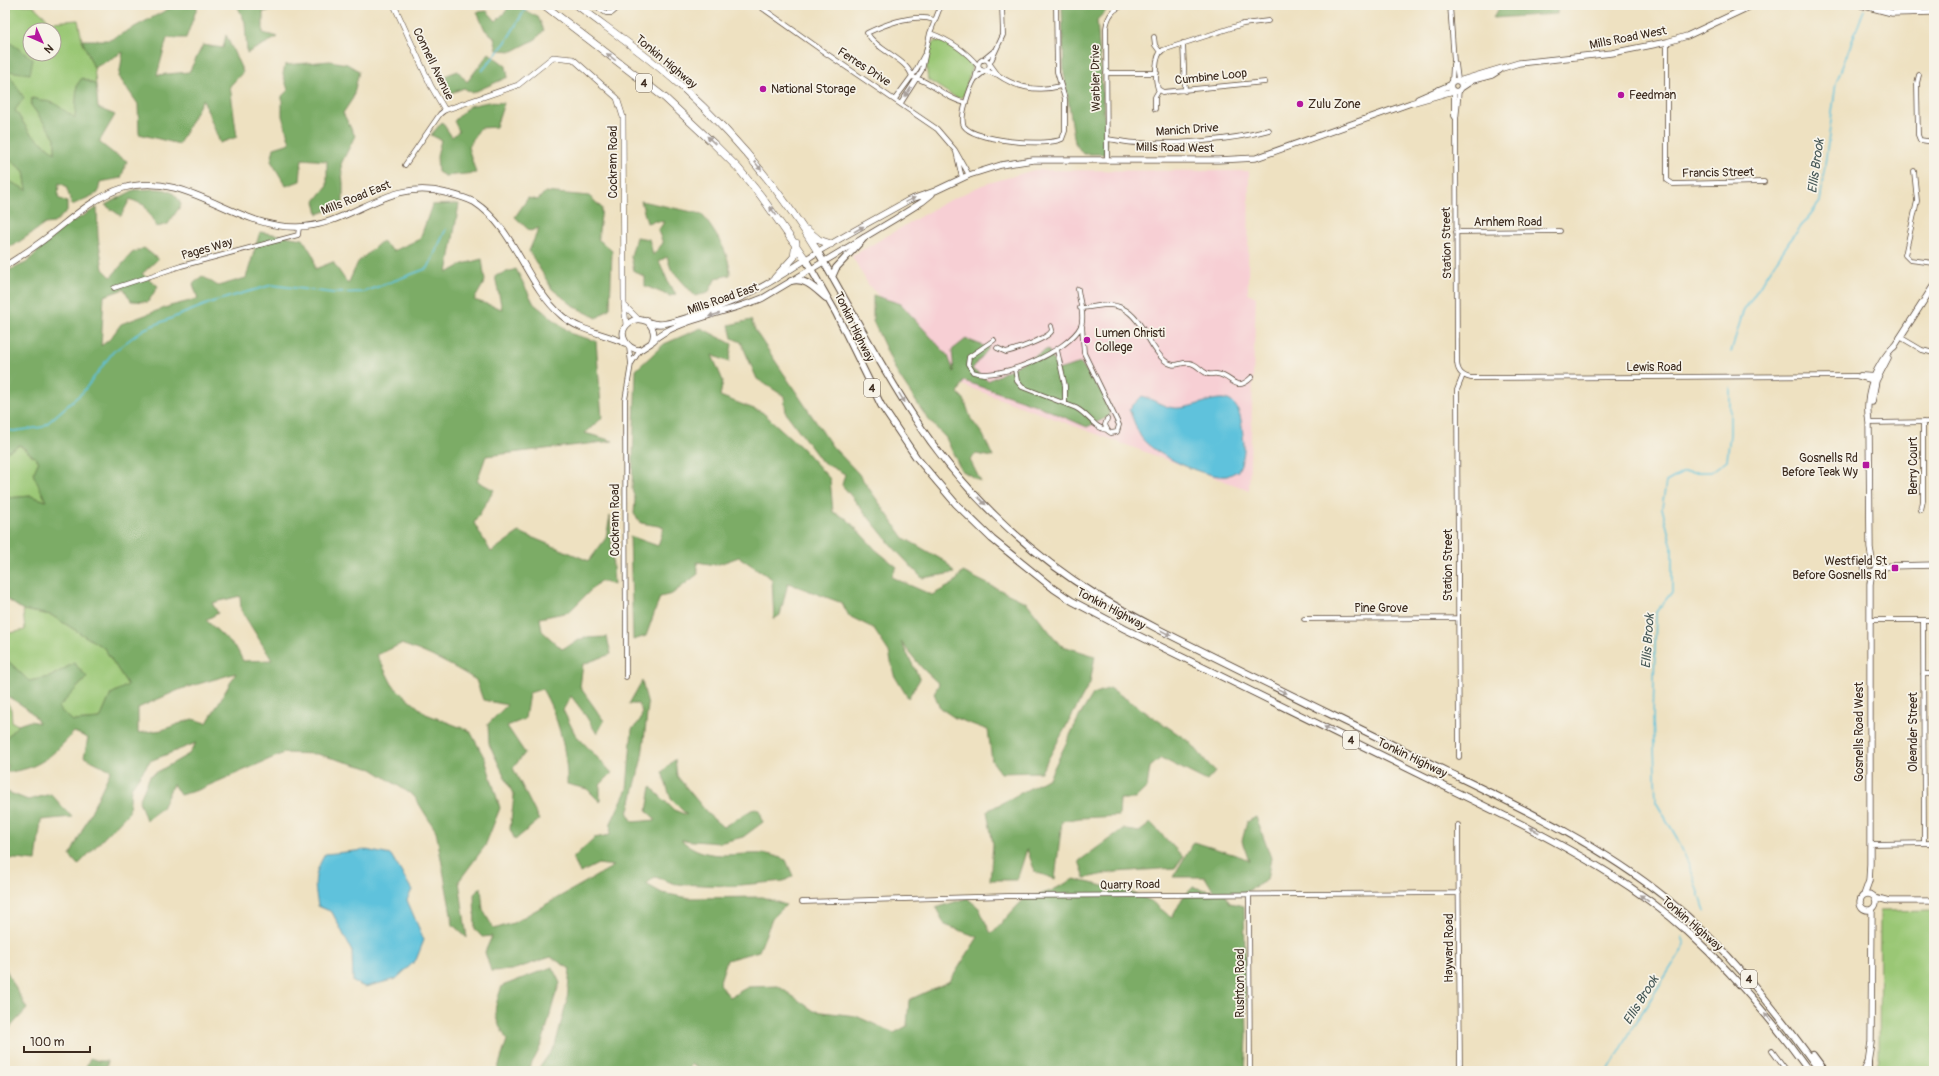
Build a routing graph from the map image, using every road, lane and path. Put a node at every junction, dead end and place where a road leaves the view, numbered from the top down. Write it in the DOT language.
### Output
graph roads {
  1 [pos="394,5"];
  2 [pos="544,5"];
  3 [pos="577,5"];
  4 [pos="593,5"];
  5 [pos="622,5"];
  6 [pos="758,5"];
  7 [pos="941,5"];
  8 [pos="1002,5"];
  9 [pos="1056,5"];
  10 [pos="1125,5"];
  11 [pos="1450,5"];
  12 [pos="1753,5"];
  13 [pos="1861,5"];
  14 [pos="1934,12"];
  15 [pos="934,20"];
  16 [pos="1268,21"];
  17 [pos="930,33"];
  18 [pos="1154,36"];
  19 [pos="1667,42"];
  20 [pos="1183,43"];
  21 [pos="995,50"];
  22 [pos="1160,52"];
  23 [pos="924,55"];
  24 [pos="970,55"];
  25 [pos="983,60"];
  26 [pos="1454,62"];
  27 [pos="990,64"];
  28 [pos="978,66"];
  29 [pos="1500,69"];
  30 [pos="985,71"];
  31 [pos="1106,73"];
  32 [pos="1156,73"];
  33 [pos="998,75"];
  34 [pos="1919,75"];
  35 [pos="912,77"];
  36 [pos="917,78"];
  37 [pos="975,79"];
  38 [pos="1458,81"];
  39 [pos="1265,82"];
  40 [pos="1061,86"];
  41 [pos="1455,88"];
  42 [pos="1159,90"];
  43 [pos="1185,91"];
  44 [pos="895,99"];
  45 [pos="901,103"];
  46 [pos="966,103"];
  47 [pos="1154,109"];
  48 [pos="445,110"];
  49 [pos="1269,130"];
  50 [pos="1107,140"];
  51 [pos="1934,142"];
  52 [pos="956,150"];
  53 [pos="1107,160"];
  54 [pos="405,165"];
  55 [pos="1914,171"];
  56 [pos="969,175"];
  57 [pos="962,178"];
  58 [pos="1764,182"];
  59 [pos="935,191"];
  60 [pos="798,219"];
  61 [pos="300,227"];
  62 [pos="1560,231"];
  63 [pos="1456,232"];
  64 [pos="864,238"];
  65 [pos="796,243"];
  66 [pos="831,244"];
  67 [pos="818,252"];
  68 [pos="806,260"];
  69 [pos="824,262"];
  70 [pos="1934,263"];
  71 [pos="5,266"];
  72 [pos="812,269"];
  73 [pos="832,277"];
  74 [pos="775,278"];
  75 [pos="791,281"];
  76 [pos="1934,285"];
  77 [pos="114,288"];
  78 [pos="1078,290"];
  79 [pos="829,300"];
  80 [pos="624,304"];
  81 [pos="1080,308"];
  82 [pos="638,319"];
  83 [pos="647,321"];
  84 [pos="1082,324"];
  85 [pos="625,326"];
  86 [pos="1051,326"];
  87 [pos="612,336"];
  88 [pos="1900,337"];
  89 [pos="994,340"];
  90 [pos="652,343"];
  91 [pos="627,345"];
  92 [pos="997,348"];
  93 [pos="640,350"];
  94 [pos="1057,350"];
  95 [pos="1934,353"];
  96 [pos="631,364"];
  97 [pos="1015,369"];
  98 [pos="1463,375"];
  99 [pos="1252,377"];
  100 [pos="1875,378"];
  101 [pos="1065,403"];
  102 [pos="1107,419"];
  103 [pos="1923,422"];
  104 [pos="1934,422"];
  105 [pos="1869,423"];
  106 [pos="1107,430"];
  107 [pos="1921,510"];
  108 [pos="1934,565"];
  109 [pos="1872,566"];
  110 [pos="1458,618"];
  111 [pos="1304,619"];
  112 [pos="1870,620"];
  113 [pos="1923,620"];
  114 [pos="1934,620"];
  115 [pos="1923,674"];
  116 [pos="1934,674"];
  117 [pos="626,677"];
  118 [pos="1459,757"];
  119 [pos="1458,825"];
  120 [pos="1924,843"];
  121 [pos="1934,843"];
  122 [pos="1871,844"];
  123 [pos="1869,880"];
  124 [pos="1459,893"];
  125 [pos="1250,894"];
  126 [pos="1864,895"];
  127 [pos="1873,896"];
  128 [pos="1889,901"];
  129 [pos="1934,901"];
  130 [pos="802,902"];
  131 [pos="1873,908"];
  132 [pos="1864,909"];
  133 [pos="1871,924"];
  134 [pos="1785,1022"];
  135 [pos="1772,1050"];
  136 [pos="1868,1063"];
  137 [pos="1250,1071"];
  138 [pos="1460,1071"];
  139 [pos="1787,1071"];
  140 [pos="1809,1071"];
  141 [pos="1820,1071"];
  142 [pos="1825,1071"];
  143 [pos="1863,1071"];
  144 [pos="1868,1071"];
  1 -- 48 [label="street, Connell Avenue"];
  65 -- 2 [label="highway, Tonkin Highway / 4, one-way"];
  3 -- 60 [label="highway, Tonkin Highway / 4, one-way"];
  4 -- 5 [label="street"];
  6 -- 44 [label="street, Ferres Drive"];
  7 -- 15 [label="street"];
  8 -- 21 [label="street"];
  9 -- 40 [label="street"];
  10 -- 31 [label="street, Warbler Drive"];
  11 -- 26 [label="street, Station Street"];
  12 -- 19 [label="main road, Mills Road West"];
  13 -- 14 [label="main road"];
  15 -- 17 [label="street"];
  15 -- 35 [label="street"];
  16 -- 20 [label="street"];
  17 -- 23 [label="street"];
  17 -- 24 [label="street"];
  18 -- 22 [label="street"];
  19 -- 29 [label="main road, Mills Road West"];
  19 -- 58 [label="street, Francis Street"];
  20 -- 22 [label="street"];
  20 -- 43 [label="street"];
  21 -- 25 [label="street"];
  21 -- 27 [label="street"];
  22 -- 32 [label="street, Cumbine Loop"];
  23 -- 35 [label="street"];
  23 -- 36 [label="street"];
  24 -- 25 [label="street"];
  24 -- 28 [label="street"];
  25 -- 27 [label="street"];
  25 -- 28 [label="street"];
  26 -- 38 [label="street, Station Street"];
  26 -- 41 [label="street, Station Street"];
  27 -- 30 [label="street"];
  27 -- 33 [label="street"];
  28 -- 30 [label="street"];
  28 -- 37 [label="street"];
  29 -- 38 [label="main road, Mills Road West"];
  29 -- 41 [label="main road, Mills Road West"];
  30 -- 33 [label="street"];
  30 -- 37 [label="street"];
  31 -- 32 [label="street"];
  31 -- 50 [label="street, Warbler Drive"];
  32 -- 42 [label="street, Cumbine Loop"];
  33 -- 40 [label="street"];
  34 -- 51 [label="street"];
  35 -- 36 [label="street"];
  35 -- 44 [label="street"];
  36 -- 45 [label="street, one-way"];
  36 -- 46 [label="street"];
  37 -- 46 [label="street"];
  38 -- 41 [label="main road, Mills Road West"];
  39 -- 43 [label="street, Cumbine Loop"];
  40 -- 46 [label="street"];
  41 -- 53 [label="main road, Mills Road West"];
  41 -- 63 [label="street, Station Street"];
  42 -- 43 [label="street, Cumbine Loop"];
  42 -- 47 [label="street, Cumbine Loop"];
  44 -- 45 [label="street, Ferres Drive"];
  45 -- 52 [label="street, Ferres Drive"];
  48 -- 54 [label="street"];
  48 -- 80 [label="street, Cockram Road"];
  49 -- 50 [label="street, Manich Drive"];
  50 -- 53 [label="street, Warbler Drive"];
  52 -- 56 [label="street, Ferres Drive"];
  52 -- 57 [label="street"];
  53 -- 56 [label="main road, Mills Road West"];
  55 -- 70 [label="street"];
  56 -- 57 [label="main road, Mills Road West"];
  57 -- 59 [label="main road, Mills Road West"];
  59 -- 64 [label="main road, Mills Road West"];
  66 -- 59 [label="main road, Mills Road West, one-way"];
  60 -- 66 [label="highway"];
  60 -- 67 [label="highway, Tonkin Highway / 4"];
  61 -- 71 [label="main road, Mills Road East"];
  61 -- 77 [label="street, Pages Way"];
  61 -- 87 [label="main road, Mills Road East"];
  62 -- 63 [label="street, Arnhem Road"];
  63 -- 98 [label="street, Station Street"];
  64 -- 69 [label="main road, Mills Road West"];
  64 -- 73 [label="highway"];
  65 -- 68 [label="highway, Tonkin Highway / 4"];
  65 -- 74 [label="highway"];
  66 -- 67 [label="main road, Mills Road West"];
  67 -- 68 [label="main road, Mills Road East"];
  67 -- 69 [label="highway, Tonkin Highway / 4"];
  68 -- 72 [label="highway, Tonkin Highway / 4"];
  68 -- 74 [label="main road, Mills Road East"];
  69 -- 72 [label="main road, Mills Road East"];
  69 -- 73 [label="highway, Tonkin Highway / 4"];
  72 -- 75 [label="main road, Mills Road East"];
  72 -- 79 [label="highway, Tonkin Highway / 4"];
  73 -- 134 [label="highway, Tonkin Highway / 4, one-way"];
  74 -- 83 [label="main road, Mills Road East"];
  75 -- 79 [label="highway"];
  75 -- 90 [label="main road, Mills Road East, one-way"];
  76 -- 88 [label="main road, Gosnells Road West"];
  78 -- 81 [label="street"];
  140 -- 79 [label="highway, Tonkin Highway / 4, one-way"];
  80 -- 82 [label="street"];
  80 -- 85 [label="street, Cockram Road"];
  81 -- 84 [label="street"];
  81 -- 99 [label="street"];
  82 -- 83 [label="main road"];
  82 -- 85 [label="main road"];
  83 -- 90 [label="main road"];
  84 -- 94 [label="street"];
  84 -- 106 [label="street"];
  85 -- 87 [label="main road"];
  85 -- 91 [label="main road"];
  86 -- 92 [label="street"];
  87 -- 91 [label="main road, Mills Road East"];
  88 -- 95 [label="street"];
  88 -- 100 [label="main road, Gosnells Road West"];
  89 -- 97 [label="street"];
  90 -- 93 [label="main road"];
  91 -- 93 [label="main road"];
  91 -- 96 [label="street, Cockram Road"];
  93 -- 96 [label="street, Cockram Road"];
  94 -- 97 [label="street"];
  94 -- 101 [label="street"];
  96 -- 117 [label="street, Cockram Road"];
  97 -- 101 [label="street"];
  98 -- 100 [label="street, Lewis Road"];
  98 -- 110 [label="street, Station Street"];
  100 -- 105 [label="main road, Gosnells Road West"];
  101 -- 106 [label="street"];
  102 -- 106 [label="street"];
  103 -- 104 [label="street"];
  103 -- 105 [label="street"];
  103 -- 107 [label="street, Berry Court"];
  105 -- 109 [label="main road, Gosnells Road West"];
  108 -- 109 [label="main road"];
  109 -- 112 [label="main road, Gosnells Road West"];
  110 -- 111 [label="street, Pine Grove"];
  110 -- 118 [label="street, Station Street"];
  112 -- 113 [label="street"];
  112 -- 122 [label="main road, Gosnells Road West"];
  113 -- 114 [label="street"];
  113 -- 115 [label="street, Oleander Street"];
  115 -- 116 [label="street"];
  115 -- 120 [label="street, Oleander Street"];
  119 -- 124 [label="street, Hayward Road"];
  120 -- 121 [label="street"];
  120 -- 122 [label="street"];
  122 -- 123 [label="main road, Gosnells Road West"];
  123 -- 126 [label="main road, Gosnells Road West"];
  123 -- 127 [label="main road, Gosnells Road West"];
  124 -- 125 [label="street, Quarry Road"];
  124 -- 138 [label="street, Hayward Road"];
  125 -- 130 [label="street, Quarry Road"];
  125 -- 137 [label="street, Rushton Road"];
  126 -- 127 [label="main road"];
  126 -- 132 [label="main road, Gosnells Road West"];
  127 -- 128 [label="main road"];
  127 -- 131 [label="main road, Gosnells Road West"];
  128 -- 129 [label="main road"];
  128 -- 131 [label="main road"];
  131 -- 132 [label="main road"];
  131 -- 133 [label="main road, Gosnells Road West"];
  132 -- 133 [label="main road, Gosnells Road West"];
  133 -- 136 [label="main road, Gosnells Road West"];
  134 -- 141 [label="highway, Tonkin Highway / 4"];
  134 -- 142 [label="highway"];
  135 -- 139 [label="street"];
  136 -- 143 [label="main road, Gosnells Road West"];
  136 -- 144 [label="highway"];
}
